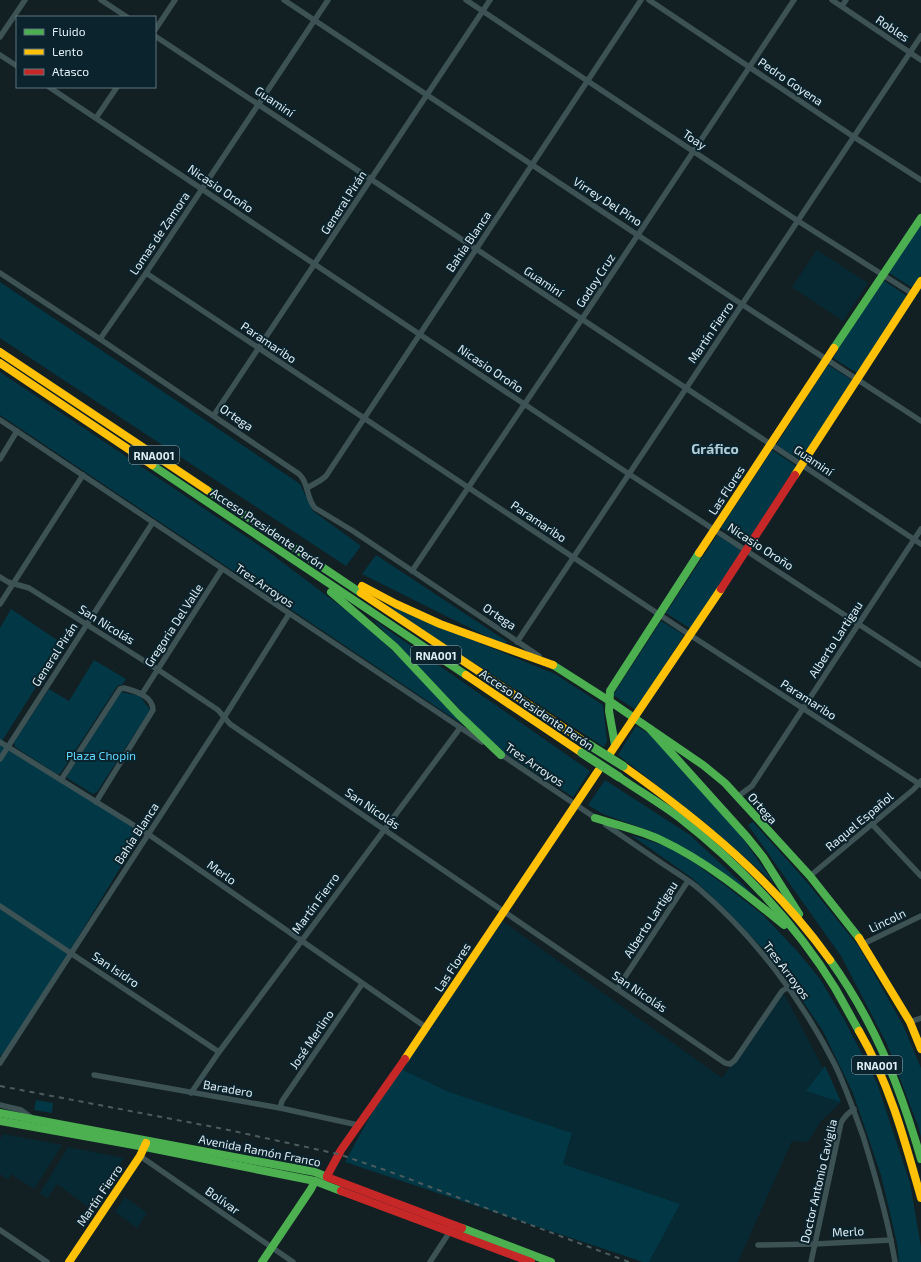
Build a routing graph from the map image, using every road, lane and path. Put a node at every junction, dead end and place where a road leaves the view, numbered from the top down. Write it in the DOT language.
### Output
graph roads {
  1 [pos="25,0"];
  2 [pos="102,0"];
  3 [pos="175,0"];
  4 [pos="284,0"];
  5 [pos="328,0"];
  6 [pos="466,0"];
  7 [pos="490,0"];
  8 [pos="641,0"];
  9 [pos="649,0"];
  10 [pos="794,0"];
  11 [pos="832,0"];
  12 [pos="846,0"];
  13 [pos="842,6"];
  14 [pos="483,11"];
  15 [pos="126,16"];
  16 [pos="314,20"];
  17 [pos="156,28"];
  18 [pos="921,36"];
  19 [pos="0,37"];
  20 [pos="156,37"];
  21 [pos="910,53"];
  22 [pos="0,55"];
  23 [pos="921,60"];
  24 [pos="16,65"];
  25 [pos="749,66"];
  26 [pos="588,80"];
  27 [pos="50,88"];
  28 [pos="116,88"];
  29 [pos="427,95"];
  30 [pos="259,104"];
  31 [pos="96,118"];
  32 [pos="854,137"];
  33 [pos="693,151"];
  34 [pos="533,164"];
  35 [pos="371,179"];
  36 [pos="921,180"];
  37 [pos="202,189"];
  38 [pos="921,218"];
  39 [pos="798,221"];
  40 [pos="638,234"];
  41 [pos="477,249"];
  42 [pos="315,264"];
  43 [pos="0,273"];
  44 [pos="146,273"];
  45 [pos="883,275"];
  46 [pos="921,281"];
  47 [pos="913,294"];
  48 [pos="743,305"];
  49 [pos="582,320"];
  50 [pos="419,334"];
  51 [pos="100,339"];
  52 [pos="259,348"];
  53 [pos="0,352"];
  54 [pos="827,360"];
  55 [pos="0,363"];
  56 [pos="858,379"];
  57 [pos="686,388"];
  58 [pos="525,404"];
  59 [pos="214,416"];
  60 [pos="364,418"];
  61 [pos="0,420"];
  62 [pos="921,421"];
  63 [pos="17,431"];
  64 [pos="770,444"];
  65 [pos="0,459"];
  66 [pos="802,465"];
  67 [pos="629,474"];
  68 [pos="83,475"];
  69 [pos="469,487"];
  70 [pos="307,488"];
  71 [pos="153,522"];
  72 [pos="921,529"];
  73 [pos="715,530"];
  74 [pos="914,540"];
  75 [pos="921,544"];
  76 [pos="747,550"];
  77 [pos="289,557"];
  78 [pos="308,557"];
  79 [pos="574,558"];
  80 [pos="222,569"];
  81 [pos="412,571"];
  82 [pos="0,577"];
  83 [pos="13,583"];
  84 [pos="0,604"];
  85 [pos="289,614"];
  86 [pos="660,614"];
  87 [pos="86,624"];
  88 [pos="858,624"];
  89 [pos="690,635"];
  90 [pos="517,642"];
  91 [pos="553,665"];
  92 [pos="921,666"];
  93 [pos="157,669"];
  94 [pos="142,694"];
  95 [pos="608,700"];
  96 [pos="803,708"];
  97 [pos="225,716"];
  98 [pos="634,718"];
  99 [pos="460,728"];
  100 [pos="650,729"];
  101 [pos="0,742"];
  102 [pos="8,747"];
  103 [pos="501,755"];
  104 [pos="0,759"];
  105 [pos="598,770"];
  106 [pos="61,780"];
  107 [pos="920,783"];
  108 [pos="737,797"];
  109 [pos="96,802"];
  110 [pos="575,805"];
  111 [pos="595,818"];
  112 [pos="872,824"];
  113 [pos="385,829"];
  114 [pos="148,834"];
  115 [pos="810,876"];
  116 [pos="921,876"];
  117 [pos="688,881"];
  118 [pos="0,906"];
  119 [pos="504,911"];
  120 [pos="921,916"];
  121 [pos="812,935"];
  122 [pos="302,941"];
  123 [pos="863,944"];
  124 [pos="806,945"];
  125 [pos="72,953"];
  126 [pos="362,984"];
  127 [pos="788,988"];
  128 [pos="617,989"];
  129 [pos="921,1018"];
  130 [pos="910,1022"];
  131 [pos="426,1028"];
  132 [pos="921,1049"];
  133 [pos="219,1052"];
  134 [pos="0,1063"];
  135 [pos="94,1075"];
  136 [pos="191,1093"];
  137 [pos="0,1105"];
  138 [pos="280,1108"];
  139 [pos="854,1109"];
  140 [pos="0,1113"];
  141 [pos="36,1120"];
  142 [pos="0,1121"];
  143 [pos="358,1125"];
  144 [pos="146,1144"];
  145 [pos="140,1156"];
  146 [pos="921,1159"];
  147 [pos="327,1176"];
  148 [pos="315,1181"];
  149 [pos="921,1198"];
  150 [pos="451,1227"];
  151 [pos="0,1230"];
  152 [pos="891,1240"];
  153 [pos="815,1244"];
  154 [pos="758,1245"];
  155 [pos="272,1248"];
  156 [pos="525,1259"];
  157 [pos="47,1262"];
  158 [pos="69,1262"];
  159 [pos="262,1262"];
  160 [pos="293,1262"];
  161 [pos="430,1262"];
  162 [pos="551,1262"];
  163 [pos="811,1262"];
  164 [pos="895,1262"];
  1 -- 19 [label="street"];
  2 -- 15 [label="street"];
  3 -- 17 [label="street"];
  4 -- 16 [label="street, Virrey Del Pino"];
  5 -- 16 [label="street, Lomas de Zamora"];
  6 -- 14 [label="street, Toay"];
  7 -- 14 [label="street, General Pirán"];
  8 -- 26 [label="street, Bahía Blanca"];
  9 -- 25 [label="street, Pedro Goyena"];
  10 -- 25 [label="street, Godoy Cruz"];
  11 -- 13 [label="street, Robles"];
  12 -- 13 [label="street"];
  13 -- 21 [label="street, Robles"];
  14 -- 26 [label="street, Toay"];
  14 -- 29 [label="street, General Pirán"];
  16 -- 29 [label="street, Virrey Del Pino"];
  16 -- 30 [label="street, Lomas de Zamora"];
  18 -- 21 [label="street, Martín Fierro"];
  20 -- 30 [label="street, Guaminí"];
  21 -- 23 [label="street, Robles"];
  21 -- 32 [label="street, Martín Fierro"];
  22 -- 24 [label="street"];
  25 -- 32 [label="street, Pedro Goyena"];
  25 -- 33 [label="street, Godoy Cruz"];
  26 -- 33 [label="street, Toay"];
  26 -- 34 [label="street, Bahía Blanca"];
  27 -- 31 [label="street, Nicasio Oroño"];
  28 -- 31 [label="street"];
  29 -- 34 [label="street, Virrey Del Pino"];
  29 -- 35 [label="street, General Pirán"];
  30 -- 35 [label="street, Guaminí"];
  30 -- 37 [label="street, Lomas de Zamora"];
  31 -- 37 [label="street, Nicasio Oroño"];
  32 -- 36 [label="street, Pedro Goyena"];
  32 -- 39 [label="street, Martín Fierro"];
  33 -- 39 [label="street, Toay"];
  33 -- 40 [label="street, Godoy Cruz"];
  34 -- 40 [label="street, Virrey Del Pino"];
  34 -- 41 [label="street, Bahía Blanca"];
  35 -- 41 [label="street, Guaminí"];
  35 -- 42 [label="street, General Pirán"];
  37 -- 42 [label="street, Nicasio Oroño"];
  37 -- 44 [label="street, Lomas de Zamora"];
  38 -- 45 [label="main road, Las Flores"];
  39 -- 45 [label="street, Toay"];
  39 -- 48 [label="street, Martín Fierro"];
  40 -- 48 [label="street, Virrey Del Pino"];
  40 -- 49 [label="street, Godoy Cruz"];
  41 -- 49 [label="street, Guaminí"];
  41 -- 50 [label="street, Bahía Blanca"];
  42 -- 50 [label="street, Nicasio Oroño"];
  42 -- 52 [label="street, General Pirán"];
  43 -- 51 [label="street, Ortega"];
  44 -- 51 [label="street, Lomas de Zamora"];
  44 -- 52 [label="street, Paramaribo"];
  45 -- 47 [label="street, Toay"];
  45 -- 54 [label="main road, Las Flores"];
  46 -- 47 [label="main road, Las Flores"];
  47 -- 56 [label="main road, Las Flores"];
  48 -- 54 [label="street, Virrey Del Pino"];
  48 -- 57 [label="street, Martín Fierro"];
  49 -- 57 [label="street, Guaminí"];
  49 -- 58 [label="street, Godoy Cruz"];
  50 -- 58 [label="street, Nicasio Oroño"];
  50 -- 60 [label="street, Bahía Blanca"];
  51 -- 59 [label="street, Ortega"];
  52 -- 59 [label="street, General Pirán"];
  52 -- 60 [label="street, Paramaribo"];
  53 -- 78 [label="main road, Acceso Presidente Perón / RNA001"];
  54 -- 56 [label="street, Virrey Del Pino"];
  54 -- 64 [label="main road, Las Flores"];
  55 -- 77 [label="main road, Acceso Presidente Perón / RNA001"];
  56 -- 62 [label="street, Virrey Del Pino"];
  56 -- 66 [label="main road, Las Flores"];
  57 -- 64 [label="street, Guaminí"];
  57 -- 67 [label="street, Martín Fierro"];
  58 -- 67 [label="street, Nicasio Oroño"];
  58 -- 69 [label="street, Godoy Cruz"];
  59 -- 70 [label="street, Ortega"];
  60 -- 69 [label="street, Paramaribo"];
  60 -- 70 [label="street, Bahía Blanca"];
  61 -- 63 [label="street, Tres Arroyos"];
  63 -- 65 [label="street"];
  63 -- 68 [label="street, Tres Arroyos"];
  64 -- 66 [label="street, Guaminí"];
  64 -- 73 [label="main road, Las Flores"];
  66 -- 74 [label="street, Guaminí"];
  66 -- 76 [label="main road, Las Flores"];
  67 -- 73 [label="street, Nicasio Oroño"];
  67 -- 79 [label="street, Martín Fierro"];
  68 -- 71 [label="street, Tres Arroyos"];
  68 -- 83 [label="street"];
  69 -- 79 [label="street, Paramaribo"];
  69 -- 81 [label="street, Godoy Cruz"];
  70 -- 81 [label="street, Ortega"];
  71 -- 80 [label="street, Tres Arroyos"];
  71 -- 87 [label="street, General Pirán"];
  72 -- 74 [label="street, Alberto Lartigau"];
  73 -- 76 [label="street, Nicasio Oroño"];
  73 -- 86 [label="main road, Las Flores"];
  74 -- 75 [label="street, Guaminí"];
  74 -- 88 [label="street, Alberto Lartigau"];
  76 -- 88 [label="street, Nicasio Oroño"];
  76 -- 89 [label="main road, Las Flores"];
  77 -- 103 [label="main road"];
  77 -- 124 [label="main road, Acceso Presidente Perón / RNA001, bridge"];
  78 -- 91 [label="main road"];
  78 -- 121 [label="main road, Acceso Presidente Perón / RNA001, bridge"];
  79 -- 86 [label="street, Paramaribo"];
  79 -- 90 [label="street, Martín Fierro"];
  80 -- 85 [label="street, Tres Arroyos"];
  80 -- 93 [label="street, Gregoria Del Valle"];
  81 -- 90 [label="street, Ortega"];
  82 -- 83 [label="street, San Nicolás"];
  83 -- 84 [label="street"];
  83 -- 87 [label="street, San Nicolás"];
  85 -- 97 [label="street, Bahía Blanca"];
  85 -- 99 [label="street, Tres Arroyos"];
  86 -- 89 [label="street, Paramaribo"];
  86 -- 95 [label="main road, Las Flores"];
  87 -- 93 [label="street, San Nicolás"];
  87 -- 102 [label="street, General Pirán"];
  88 -- 92 [label="street, Nicasio Oroño"];
  88 -- 96 [label="street, Alberto Lartigau"];
  89 -- 96 [label="street, Paramaribo"];
  89 -- 98 [label="main road, Las Flores"];
  90 -- 91 [label="street, Ortega"];
  91 -- 95 [label="main road, Ortega"];
  93 -- 94 [label="street, Gregoria Del Valle"];
  93 -- 97 [label="street, San Nicolás"];
  94 -- 106 [label="street"];
  94 -- 109 [label="street"];
  95 -- 98 [label="main road, Ortega"];
  95 -- 98 [label="main road, Las Flores"];
  96 -- 107 [label="street, Paramaribo"];
  96 -- 108 [label="street, Alberto Lartigau"];
  97 -- 113 [label="street, San Nicolás"];
  97 -- 114 [label="street, Bahía Blanca"];
  98 -- 100 [label="main road, Ortega"];
  99 -- 103 [label="street, Tres Arroyos"];
  99 -- 113 [label="street, Martín Fierro"];
  100 -- 108 [label="main road, Ortega"];
  100 -- 121 [label="main road"];
  101 -- 102 [label="street, Merlo"];
  102 -- 104 [label="street, General Pirán"];
  102 -- 106 [label="street, Merlo"];
  103 -- 110 [label="street, Tres Arroyos"];
  105 -- 110 [label="main road, Las Flores"];
  106 -- 109 [label="street, Merlo"];
  107 -- 112 [label="street, Raquel Español"];
  108 -- 115 [label="main road, Ortega"];
  109 -- 114 [label="street, Merlo"];
  110 -- 111 [label="street, Tres Arroyos"];
  110 -- 119 [label="main road, Las Flores"];
  111 -- 117 [label="street, Tres Arroyos"];
  111 -- 124 [label="main road"];
  112 -- 115 [label="street, Raquel Español"];
  112 -- 116 [label="street"];
  113 -- 119 [label="street, San Nicolás"];
  113 -- 122 [label="street, Martín Fierro"];
  114 -- 122 [label="street, Merlo"];
  114 -- 125 [label="street, Bahía Blanca"];
  115 -- 123 [label="main road, Ortega"];
  117 -- 127 [label="street, Tres Arroyos"];
  117 -- 128 [label="street, Alberto Lartigau"];
  118 -- 125 [label="street, San Isidro"];
  119 -- 128 [label="street, San Nicolás"];
  119 -- 131 [label="main road, Las Flores"];
  120 -- 123 [label="street, Lincoln"];
  121 -- 146 [label="main road, Acceso Presidente Perón / RNA001"];
  122 -- 126 [label="street, Merlo"];
  122 -- 133 [label="street, Martín Fierro"];
  123 -- 130 [label="main road, Ortega"];
  124 -- 149 [label="main road, Acceso Presidente Perón / RNA001"];
  125 -- 133 [label="street, San Isidro"];
  125 -- 134 [label="street, Bahía Blanca"];
  126 -- 131 [label="street, Merlo"];
  126 -- 138 [label="street, José Merlino"];
  127 -- 128 [label="street, San Nicolás"];
  127 -- 139 [label="street, Tres Arroyos"];
  129 -- 130 [label="street"];
  130 -- 132 [label="main road, Ortega"];
  131 -- 143 [label="main road, Las Flores"];
  133 -- 136 [label="street, Martín Fierro"];
  135 -- 136 [label="street, Baradero"];
  136 -- 138 [label="street, Baradero"];
  137 -- 141 [label="street"];
  138 -- 143 [label="street, Baradero"];
  139 -- 152 [label="street, Tres Arroyos"];
  139 -- 153 [label="street, Doctor Antonio Caviglia"];
  140 -- 141 [label="main road, Avenida Ramón Franco"];
  141 -- 144 [label="main road, Avenida Ramón Franco"];
  142 -- 144 [label="main road, Avenida Ramón Franco"];
  143 -- 147 [label="main road, Las Flores"];
  144 -- 145 [label="main road, Martín Fierro"];
  144 -- 147 [label="main road, Avenida Ramón Franco"];
  144 -- 148 [label="main road, Avenida Ramón Franco"];
  145 -- 155 [label="street, Bolívar"];
  145 -- 158 [label="main road, Martín Fierro"];
  147 -- 150 [label="main road, Avenida Ramón Franco"];
  148 -- 150 [label="main road, Avenida Ramón Franco"];
  148 -- 155 [label="main road"];
  150 -- 156 [label="main road, Avenida Ramón Franco"];
  150 -- 161 [label="street"];
  151 -- 157 [label="street"];
  152 -- 153 [label="street, Merlo"];
  152 -- 164 [label="street, Tres Arroyos"];
  153 -- 154 [label="street, Merlo"];
  153 -- 163 [label="street, Doctor Antonio Caviglia"];
  155 -- 159 [label="main road"];
  155 -- 160 [label="street, Bolívar"];
  156 -- 162 [label="main road, Avenida Ramón Franco"];
}
